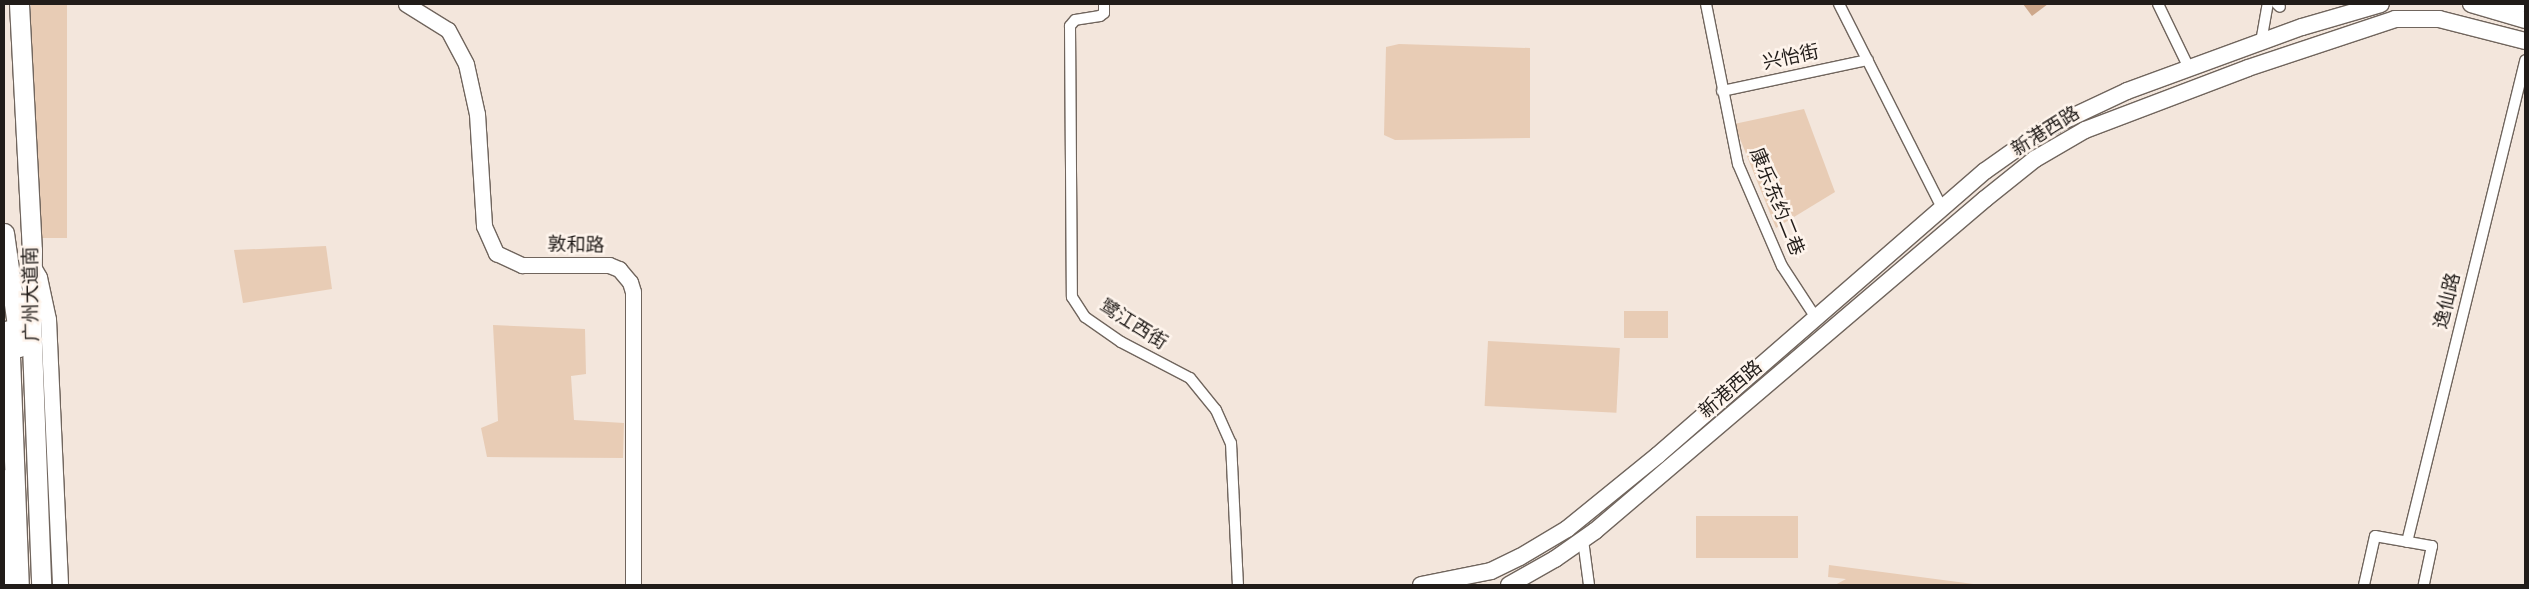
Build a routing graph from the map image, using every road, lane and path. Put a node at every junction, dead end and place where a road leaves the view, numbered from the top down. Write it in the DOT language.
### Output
graph roads {
  1 [pos="19,4"];
  2 [pos="406,4"];
  3 [pos="1104,4"];
  4 [pos="1706,4"];
  5 [pos="1839,4"];
  6 [pos="2158,4"];
  7 [pos="2268,4"];
  8 [pos="2472,4"];
  9 [pos="2521,4"];
  10 [pos="2370,5"];
  11 [pos="2495,11"];
  12 [pos="2525,20"];
  13 [pos="2525,41"];
  14 [pos="2261,42"];
  15 [pos="1868,60"];
  16 [pos="2524,64"];
  17 [pos="2189,68"];
  18 [pos="1722,91"];
  19 [pos="1942,208"];
  20 [pos="4,233"];
  21 [pos="9,264"];
  22 [pos="32,264"];
  23 [pos="4,284"];
  24 [pos="1816,318"];
  25 [pos="1662,452"];
  26 [pos="1674,466"];
  27 [pos="9,471"];
  28 [pos="1584,540"];
  29 [pos="2407,542"];
  30 [pos="1479,580"];
  31 [pos="9,585"];
  32 [pos="19,585"];
  33 [pos="30,585"];
  34 [pos="41,585"];
  35 [pos="52,585"];
  36 [pos="60,585"];
  37 [pos="633,585"];
  38 [pos="1238,585"];
  39 [pos="1421,585"];
  40 [pos="1509,585"];
  41 [pos="1589,585"];
  42 [pos="2364,585"];
  43 [pos="2424,585"];
  1 -- 22 [label="highway, 广州大道南"];
  2 -- 37 [label="street, 敦和路"];
  3 -- 38 [label="street, 鹭江西街"];
  4 -- 18 [label="street, 康乐东约二巷"];
  5 -- 15 [label="street"];
  6 -- 17 [label="street"];
  7 -- 14 [label="street"];
  8 -- 11 [label="main road"];
  9 -- 11 [label="street"];
  10 -- 14 [label="main road, 新港西路"];
  11 -- 12 [label="main road"];
  13 -- 26 [label="main road, 新港西路"];
  14 -- 17 [label="main road, 新港西路"];
  15 -- 18 [label="street, 兴怡街"];
  15 -- 19 [label="street"];
  16 -- 29 [label="street, 逸仙路"];
  17 -- 19 [label="main road, 新港西路"];
  18 -- 24 [label="street, 康乐东约二巷"];
  19 -- 24 [label="main road, 新港西路"];
  20 -- 21 [label="highway, 广州大道南"];
  21 -- 23 [label="street"];
  21 -- 27 [label="highway"];
  21 -- 33 [label="highway, 广州大道南"];
  22 -- 34 [label="highway, 广州大道南"];
  22 -- 35 [label="highway"];
  22 -- 36 [label="street"];
  24 -- 25 [label="main road, 新港西路"];
  25 -- 26 [label="street"];
  25 -- 30 [label="main road, 新港西路"];
  26 -- 28 [label="main road, 新港西路"];
  27 -- 31 [label="street"];
  27 -- 32 [label="highway"];
  28 -- 40 [label="main road, 新港西路"];
  28 -- 41 [label="street"];
  29 -- 42 [label="street"];
  29 -- 43 [label="street"];
  30 -- 39 [label="main road, 新港西路"];
}
